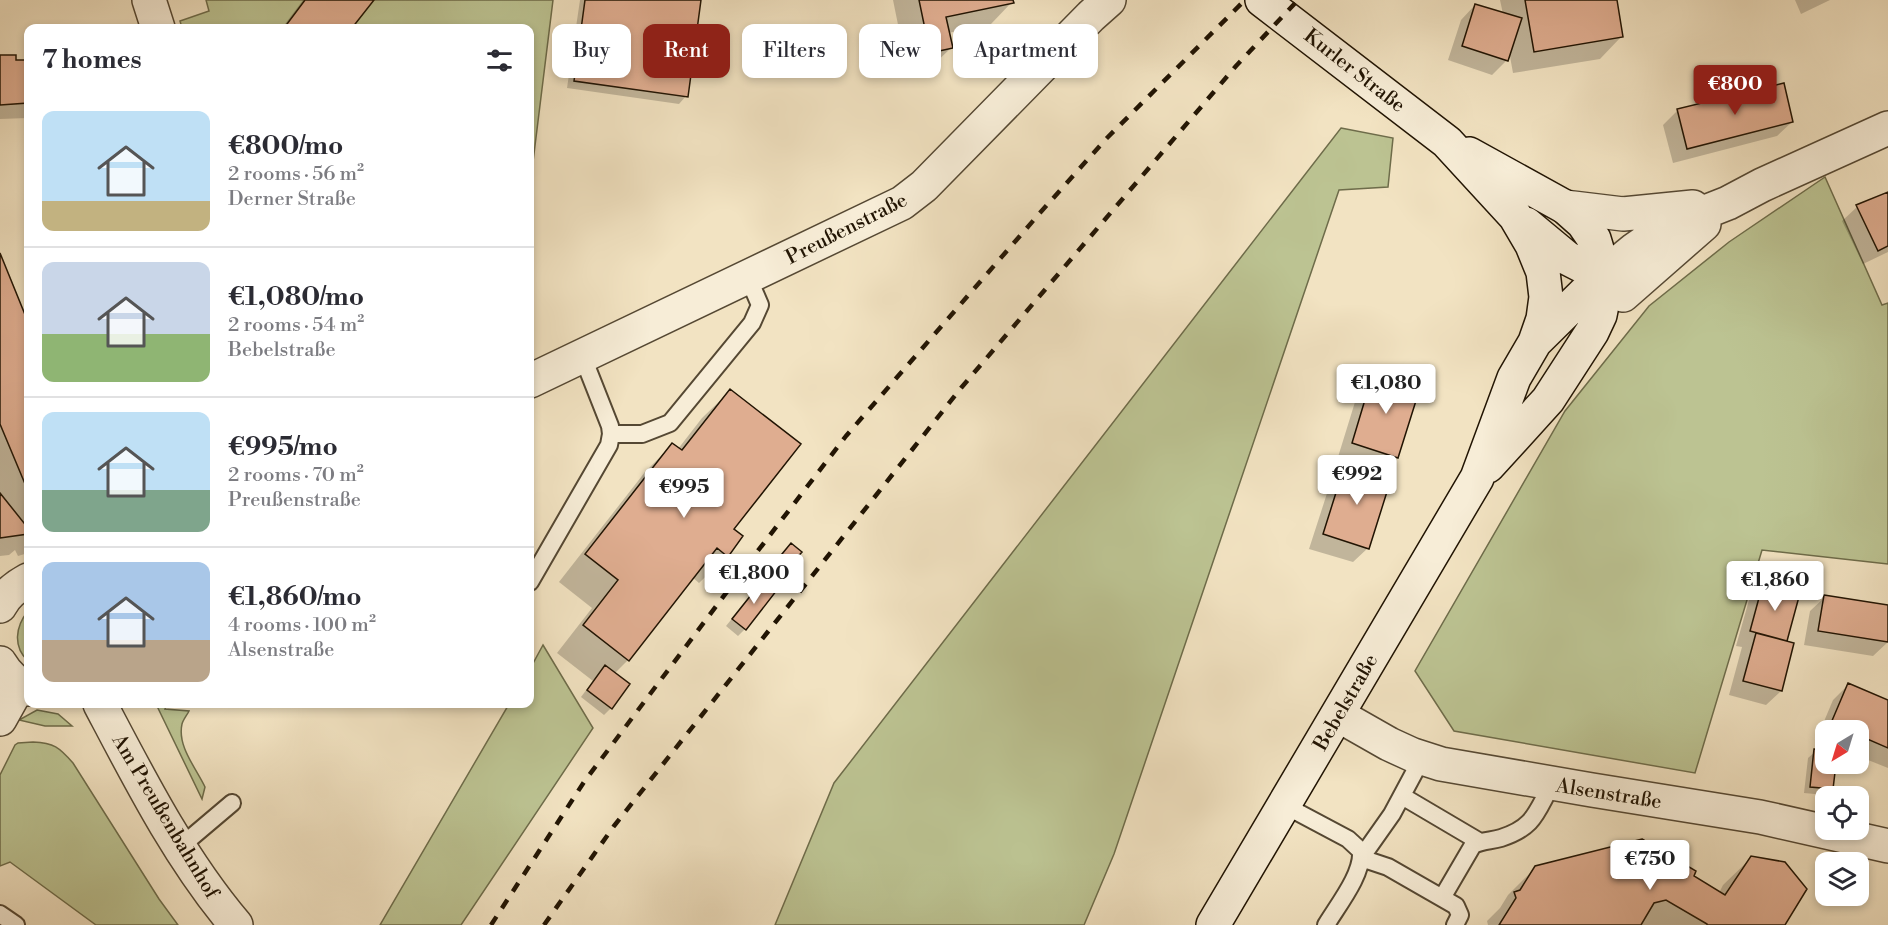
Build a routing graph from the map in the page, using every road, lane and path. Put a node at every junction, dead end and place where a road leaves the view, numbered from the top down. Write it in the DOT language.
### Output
graph roads {
  1 [pos="149,0"];
  2 [pos="1109,0"];
  3 [pos="1262,0"];
  4 [pos="157,24"];
  5 [pos="1888,128"];
  6 [pos="1447,142"];
  7 [pos="1728,203"];
  8 [pos="1565,207"];
  9 [pos="1515,216"];
  10 [pos="1602,276"];
  11 [pos="747,277"];
  12 [pos="1639,280"];
  13 [pos="1600,315"];
  14 [pos="1534,342"];
  15 [pos="582,355"];
  16 [pos="534,379"];
  17 [pos="611,434"];
  18 [pos="1477,478"];
  19 [pos="534,575"];
  20 [pos="24,582"];
  21 [pos="0,606"];
  22 [pos="16,679"];
  23 [pos="102,708"];
  24 [pos="1338,715"];
  25 [pos="0,719"];
  26 [pos="1422,758"];
  27 [pos="1552,783"];
  28 [pos="1402,796"];
  29 [pos="232,803"];
  30 [pos="1284,805"];
  31 [pos="1480,842"];
  32 [pos="1888,846"];
  33 [pos="180,847"];
  34 [pos="1361,858"];
  35 [pos="1442,898"];
  36 [pos="0,914"];
  37 [pos="16,925"];
  38 [pos="236,925"];
  39 [pos="1213,925"];
  40 [pos="1326,925"];
  41 [pos="1455,925"];
  1 -- 4 [label="street"];
  2 -- 11 [label="street, Preußenstraße"];
  3 -- 6 [label="street, Kurler Straße"];
  5 -- 7 [label="street"];
  6 -- 8 [label="street, Kurler Straße"];
  6 -- 9 [label="street, Kurler Straße"];
  7 -- 8 [label="street"];
  7 -- 10 [label="street"];
  7 -- 12 [label="street"];
  8 -- 10 [label="street, Kurler Straße"];
  9 -- 10 [label="street"];
  9 -- 14 [label="street, Kurler Straße"];
  10 -- 12 [label="street"];
  10 -- 13 [label="street, Bebelstraße"];
  10 -- 14 [label="street"];
  11 -- 15 [label="street, Preußenstraße"];
  11 -- 17 [label="lane"];
  12 -- 13 [label="street"];
  13 -- 18 [label="street, Bebelstraße"];
  14 -- 18 [label="street, Bebelstraße"];
  15 -- 16 [label="street, Preußenstraße"];
  15 -- 17 [label="lane"];
  17 -- 19 [label="lane"];
  18 -- 24 [label="street, Bebelstraße"];
  20 -- 21 [label="street"];
  22 -- 25 [label="street"];
  23 -- 33 [label="street, Am Preußenbahnhof"];
  24 -- 26 [label="street, Alsenstraße"];
  24 -- 30 [label="street, Bebelstraße"];
  26 -- 27 [label="street, Alsenstraße"];
  26 -- 28 [label="lane"];
  27 -- 31 [label="lane"];
  27 -- 32 [label="street, Alsenstraße"];
  28 -- 31 [label="lane"];
  28 -- 34 [label="lane"];
  29 -- 33 [label="lane"];
  30 -- 34 [label="lane"];
  30 -- 39 [label="street, Bebelstraße"];
  31 -- 35 [label="lane"];
  33 -- 38 [label="street, Am Preußenbahnhof"];
  34 -- 35 [label="lane"];
  34 -- 40 [label="lane"];
  35 -- 41 [label="lane"];
  36 -- 37 [label="lane"];
}
